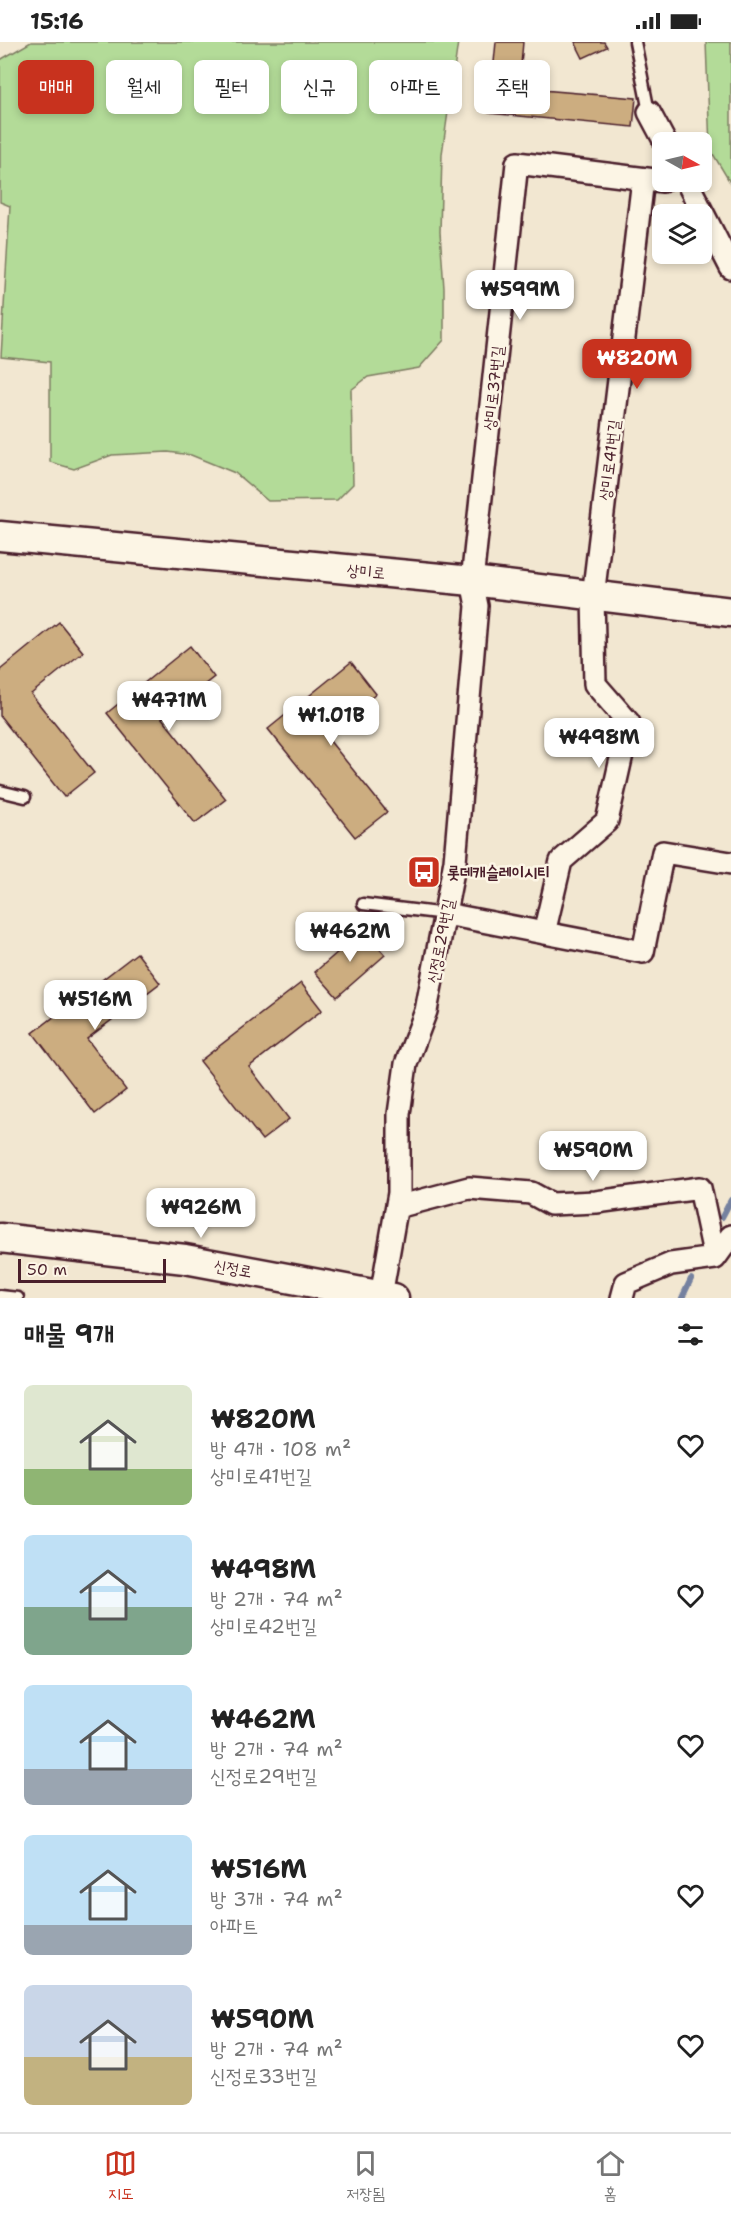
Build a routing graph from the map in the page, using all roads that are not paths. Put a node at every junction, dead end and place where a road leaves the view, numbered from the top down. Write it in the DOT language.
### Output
graph roads {
  1 [pos="635,42"];
  2 [pos="649,112"];
  3 [pos="660,132"];
  4 [pos="652,179"];
  5 [pos="655,192"];
  6 [pos="692,192"];
  7 [pos="731,268"];
  8 [pos="0,536"];
  9 [pos="472,581"];
  10 [pos="593,597"];
  11 [pos="731,612"];
  12 [pos="0,791"];
  13 [pos="26,797"];
  14 [pos="731,863"];
  15 [pos="363,904"];
  16 [pos="446,914"];
  17 [pos="544,933"];
  18 [pos="396,1208"];
  19 [pos="731,1236"];
  20 [pos="0,1238"];
  21 [pos="715,1258"];
  22 [pos="0,1296"];
  23 [pos="388,1297"];
  24 [pos="18,1298"];
  25 [pos="622,1298"];
  1 -- 2 [label="lane"];
  2 -- 3 [label="street"];
  4 -- 9 [label="street, 상미로37번길"];
  5 -- 10 [label="street, 상미로41번길"];
  6 -- 7 [label="street"];
  8 -- 9 [label="street, 상미로"];
  9 -- 10 [label="street, 상미로"];
  9 -- 16 [label="street, 신정로29번길"];
  10 -- 11 [label="street, 상미로"];
  10 -- 17 [label="street, 상미로41번길"];
  12 -- 13 [label="lane"];
  14 -- 17 [label="street"];
  15 -- 16 [label="lane"];
  16 -- 17 [label="street"];
  16 -- 18 [label="street, 신정로29번길"];
  18 -- 21 [label="street"];
  18 -- 23 [label="street, 신정로29번길"];
  19 -- 21 [label="street"];
  20 -- 23 [label="street, 신정로"];
  21 -- 25 [label="street"];
  22 -- 24 [label="lane"];
}
